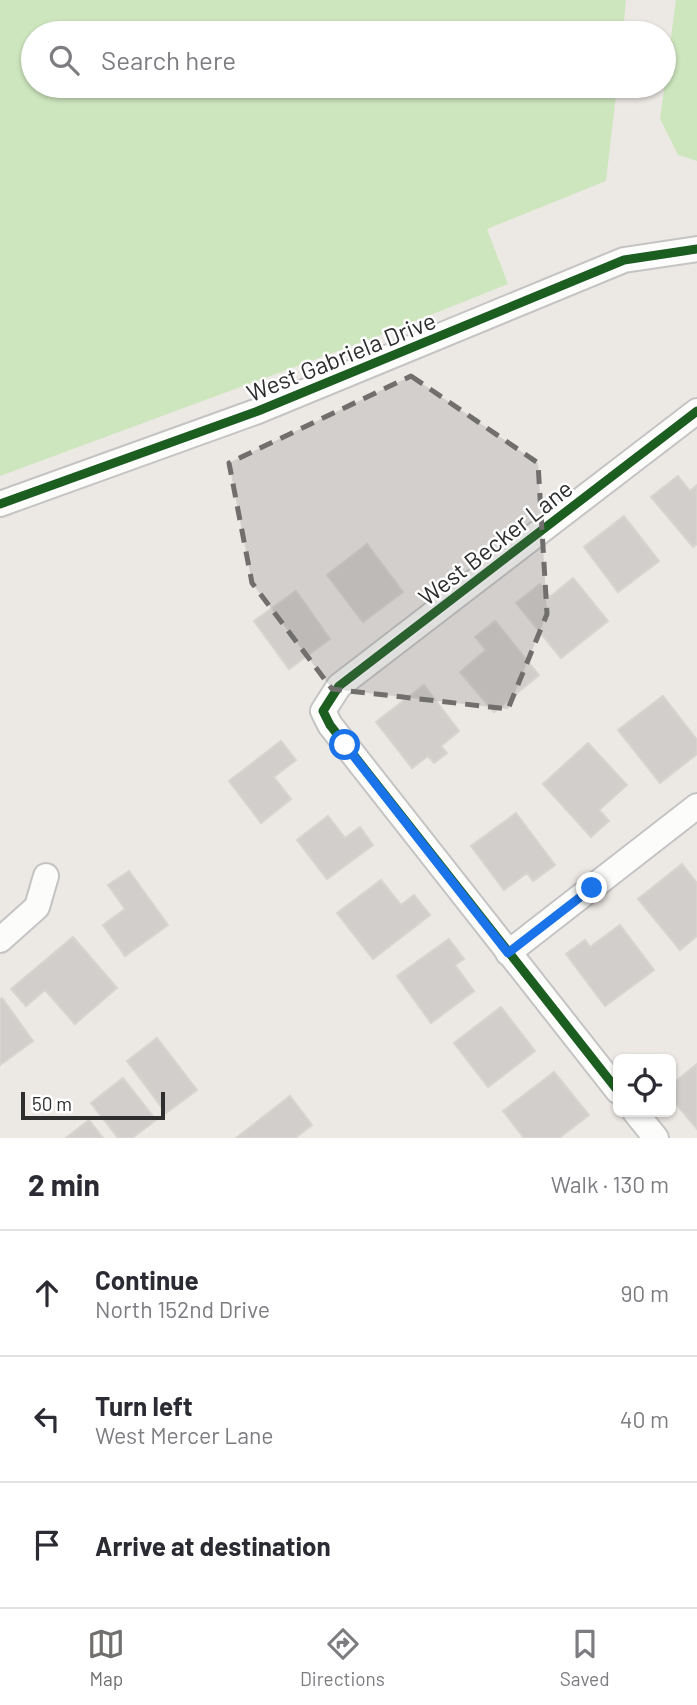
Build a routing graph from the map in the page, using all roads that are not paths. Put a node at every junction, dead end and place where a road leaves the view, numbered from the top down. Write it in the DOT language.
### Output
graph roads {
  1 [pos="697,249"];
  2 [pos="697,411"];
  3 [pos="0,504"];
  4 [pos="697,806"];
  5 [pos="46,876"];
  6 [pos="0,940"];
  7 [pos="508,953"];
  8 [pos="613,1085"];
  9 [pos="639,1117"];
  10 [pos="656,1138"];
  1 -- 3 [label="street, West Gabriela Drive"];
  2 -- 7 [label="street, West Becker Lane"];
  4 -- 7 [label="street"];
  5 -- 6 [label="street"];
  7 -- 8 [label="street"];
  9 -- 10 [label="street"];
}
